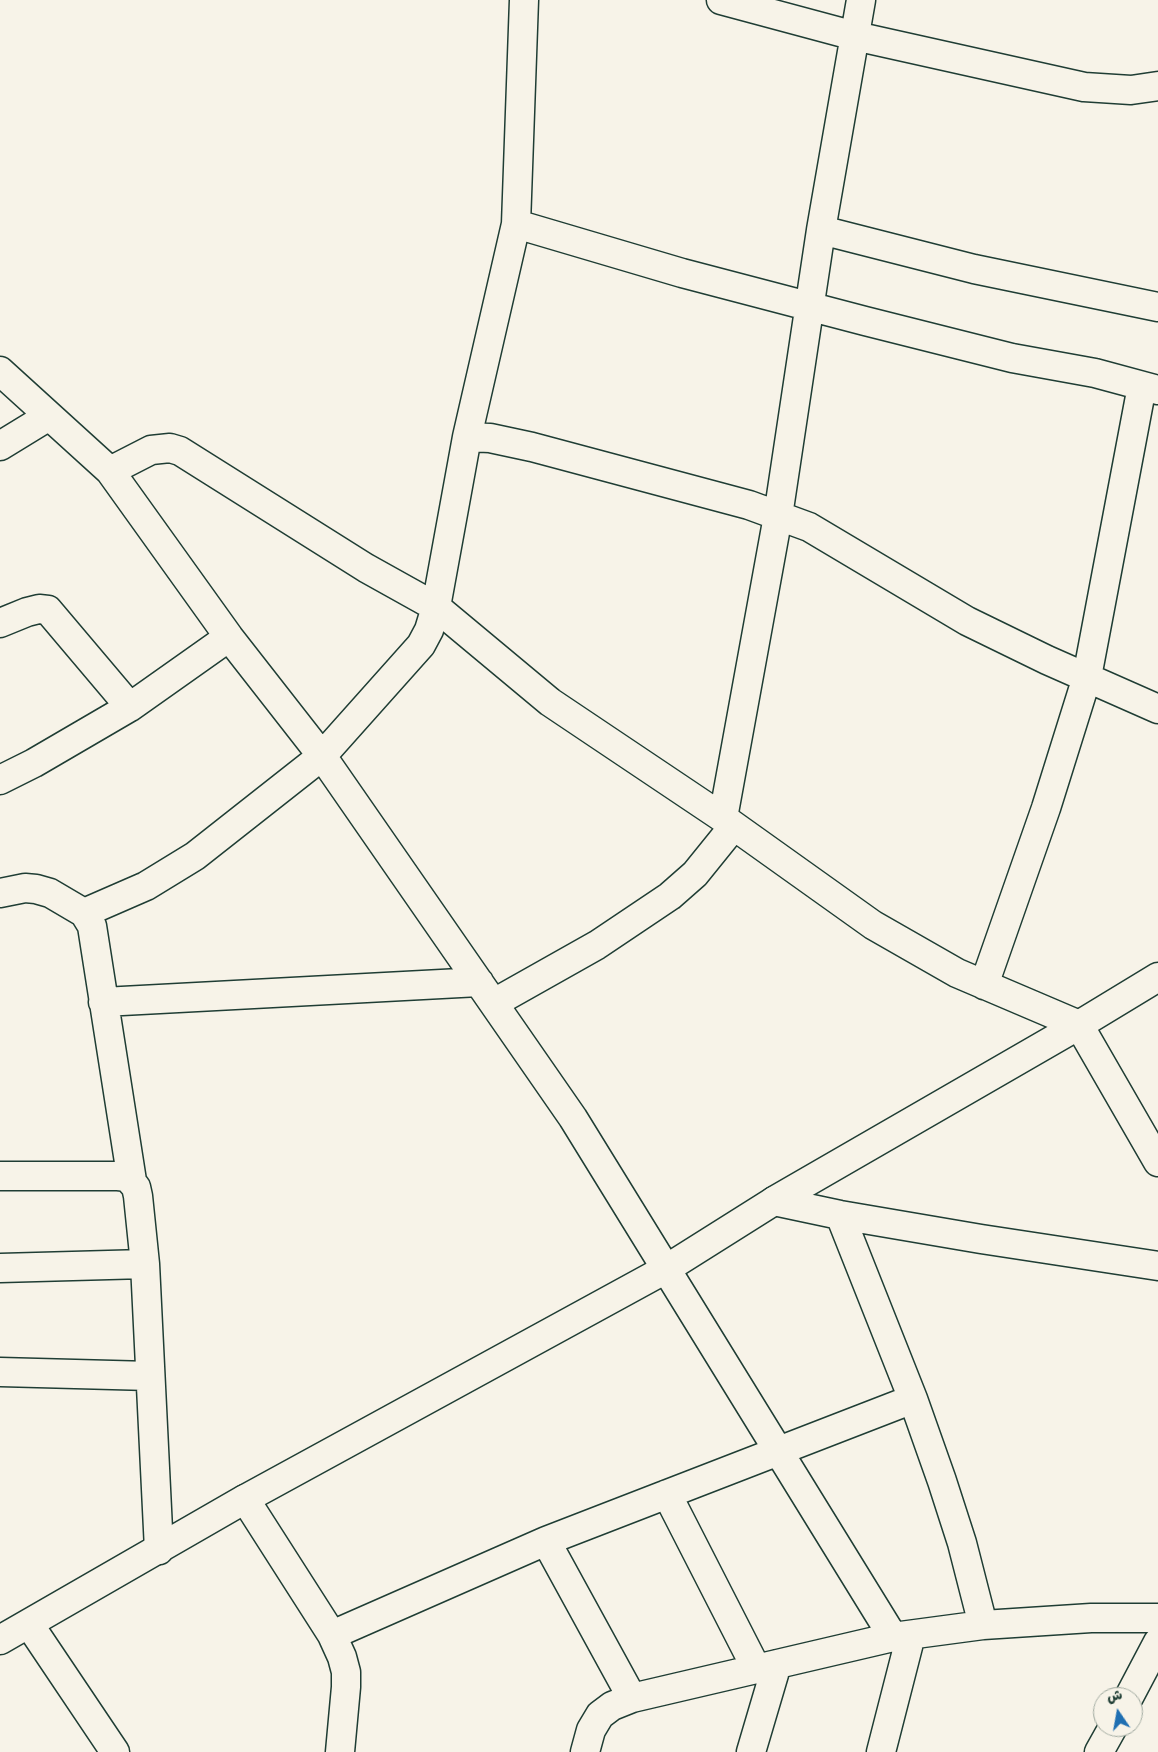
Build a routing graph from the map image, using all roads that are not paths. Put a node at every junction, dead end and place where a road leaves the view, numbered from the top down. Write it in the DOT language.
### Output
graph roads {
  1 [pos="524,0"];
  2 [pos="721,0"];
  3 [pos="861,0"];
  4 [pos="855,36"];
  5 [pos="1158,86"];
  6 [pos="516,224"];
  7 [pos="821,230"];
  8 [pos="810,307"];
  9 [pos="1158,307"];
  10 [pos="0,371"];
  11 [pos="1150,388"];
  12 [pos="49,416"];
  13 [pos="467,437"];
  14 [pos="0,446"];
  15 [pos="110,471"];
  16 [pos="778,516"];
  17 [pos="436,607"];
  18 [pos="0,623"];
  19 [pos="229,637"];
  20 [pos="1087,677"];
  21 [pos="130,707"];
  22 [pos="1158,709"];
  23 [pos="322,756"];
  24 [pos="0,780"];
  25 [pos="728,823"];
  26 [pos="0,893"];
  27 [pos="84,913"];
  28 [pos="1158,977"];
  29 [pos="984,985"];
  30 [pos="487,992"];
  31 [pos="103,1002"];
  32 [pos="1079,1025"];
  33 [pos="1158,1162"];
  34 [pos="0,1176"];
  35 [pos="132,1181"];
  36 [pos="774,1201"];
  37 [pos="840,1215"];
  38 [pos="145,1264"];
  39 [pos="1158,1266"];
  40 [pos="0,1268"];
  41 [pos="666,1270"];
  42 [pos="0,1372"];
  43 [pos="150,1376"];
  44 [pos="913,1399"];
  45 [pos="778,1450"];
  46 [pos="667,1494"];
  47 [pos="245,1499"];
  48 [pos="546,1541"];
  49 [pos="159,1550"];
  50 [pos="1158,1618"];
  51 [pos="29,1624"];
  52 [pos="983,1626"];
  53 [pos="332,1635"];
  54 [pos="902,1636"];
  55 [pos="0,1640"];
  56 [pos="1158,1642"];
  57 [pos="766,1666"];
  58 [pos="1134,1687"];
  59 [pos="632,1698"];
  60 [pos="1107,1737"];
  61 [pos="116,1752"];
  62 [pos="340,1752"];
  63 [pos="585,1752"];
  64 [pos="751,1752"];
  65 [pos="881,1752"];
  66 [pos="1099,1752"];
  1 -- 6 [label="street"];
  2 -- 4 [label="street"];
  3 -- 4 [label="street"];
  4 -- 5 [label="street"];
  4 -- 7 [label="street"];
  6 -- 8 [label="street"];
  6 -- 13 [label="street"];
  7 -- 8 [label="street"];
  7 -- 9 [label="street"];
  8 -- 11 [label="street"];
  8 -- 16 [label="street"];
  10 -- 12 [label="street"];
  11 -- 20 [label="street"];
  12 -- 14 [label="street"];
  12 -- 15 [label="street"];
  13 -- 16 [label="street"];
  13 -- 17 [label="street"];
  15 -- 17 [label="street"];
  15 -- 19 [label="street"];
  16 -- 20 [label="street"];
  16 -- 25 [label="street"];
  17 -- 23 [label="street"];
  17 -- 25 [label="street"];
  18 -- 21 [label="street"];
  19 -- 21 [label="street"];
  19 -- 23 [label="street"];
  20 -- 22 [label="street"];
  20 -- 29 [label="street"];
  21 -- 24 [label="street"];
  23 -- 27 [label="street"];
  23 -- 30 [label="street"];
  25 -- 29 [label="street"];
  25 -- 30 [label="street"];
  26 -- 27 [label="street"];
  27 -- 31 [label="street"];
  28 -- 32 [label="street"];
  29 -- 32 [label="street"];
  30 -- 31 [label="street"];
  30 -- 41 [label="street"];
  31 -- 35 [label="street"];
  32 -- 33 [label="street"];
  32 -- 36 [label="street"];
  34 -- 35 [label="street"];
  35 -- 38 [label="street"];
  36 -- 37 [label="street"];
  36 -- 41 [label="street"];
  37 -- 39 [label="street"];
  37 -- 44 [label="street"];
  38 -- 40 [label="street"];
  38 -- 43 [label="street"];
  41 -- 45 [label="street"];
  41 -- 47 [label="street"];
  42 -- 43 [label="street"];
  43 -- 49 [label="street"];
  44 -- 45 [label="street"];
  44 -- 52 [label="street"];
  45 -- 46 [label="street"];
  45 -- 54 [label="street"];
  46 -- 48 [label="street"];
  46 -- 57 [label="street"];
  47 -- 49 [label="street"];
  47 -- 53 [label="street"];
  48 -- 53 [label="street"];
  48 -- 59 [label="street"];
  49 -- 51 [label="street"];
  50 -- 52 [label="street"];
  51 -- 55 [label="street"];
  51 -- 61 [label="street"];
  52 -- 54 [label="street"];
  53 -- 62 [label="street"];
  54 -- 57 [label="street"];
  54 -- 65 [label="street"];
  56 -- 58 [label="street"];
  57 -- 59 [label="street"];
  57 -- 64 [label="street"];
  59 -- 63 [label="street"];
  60 -- 66 [label="street"];
}
